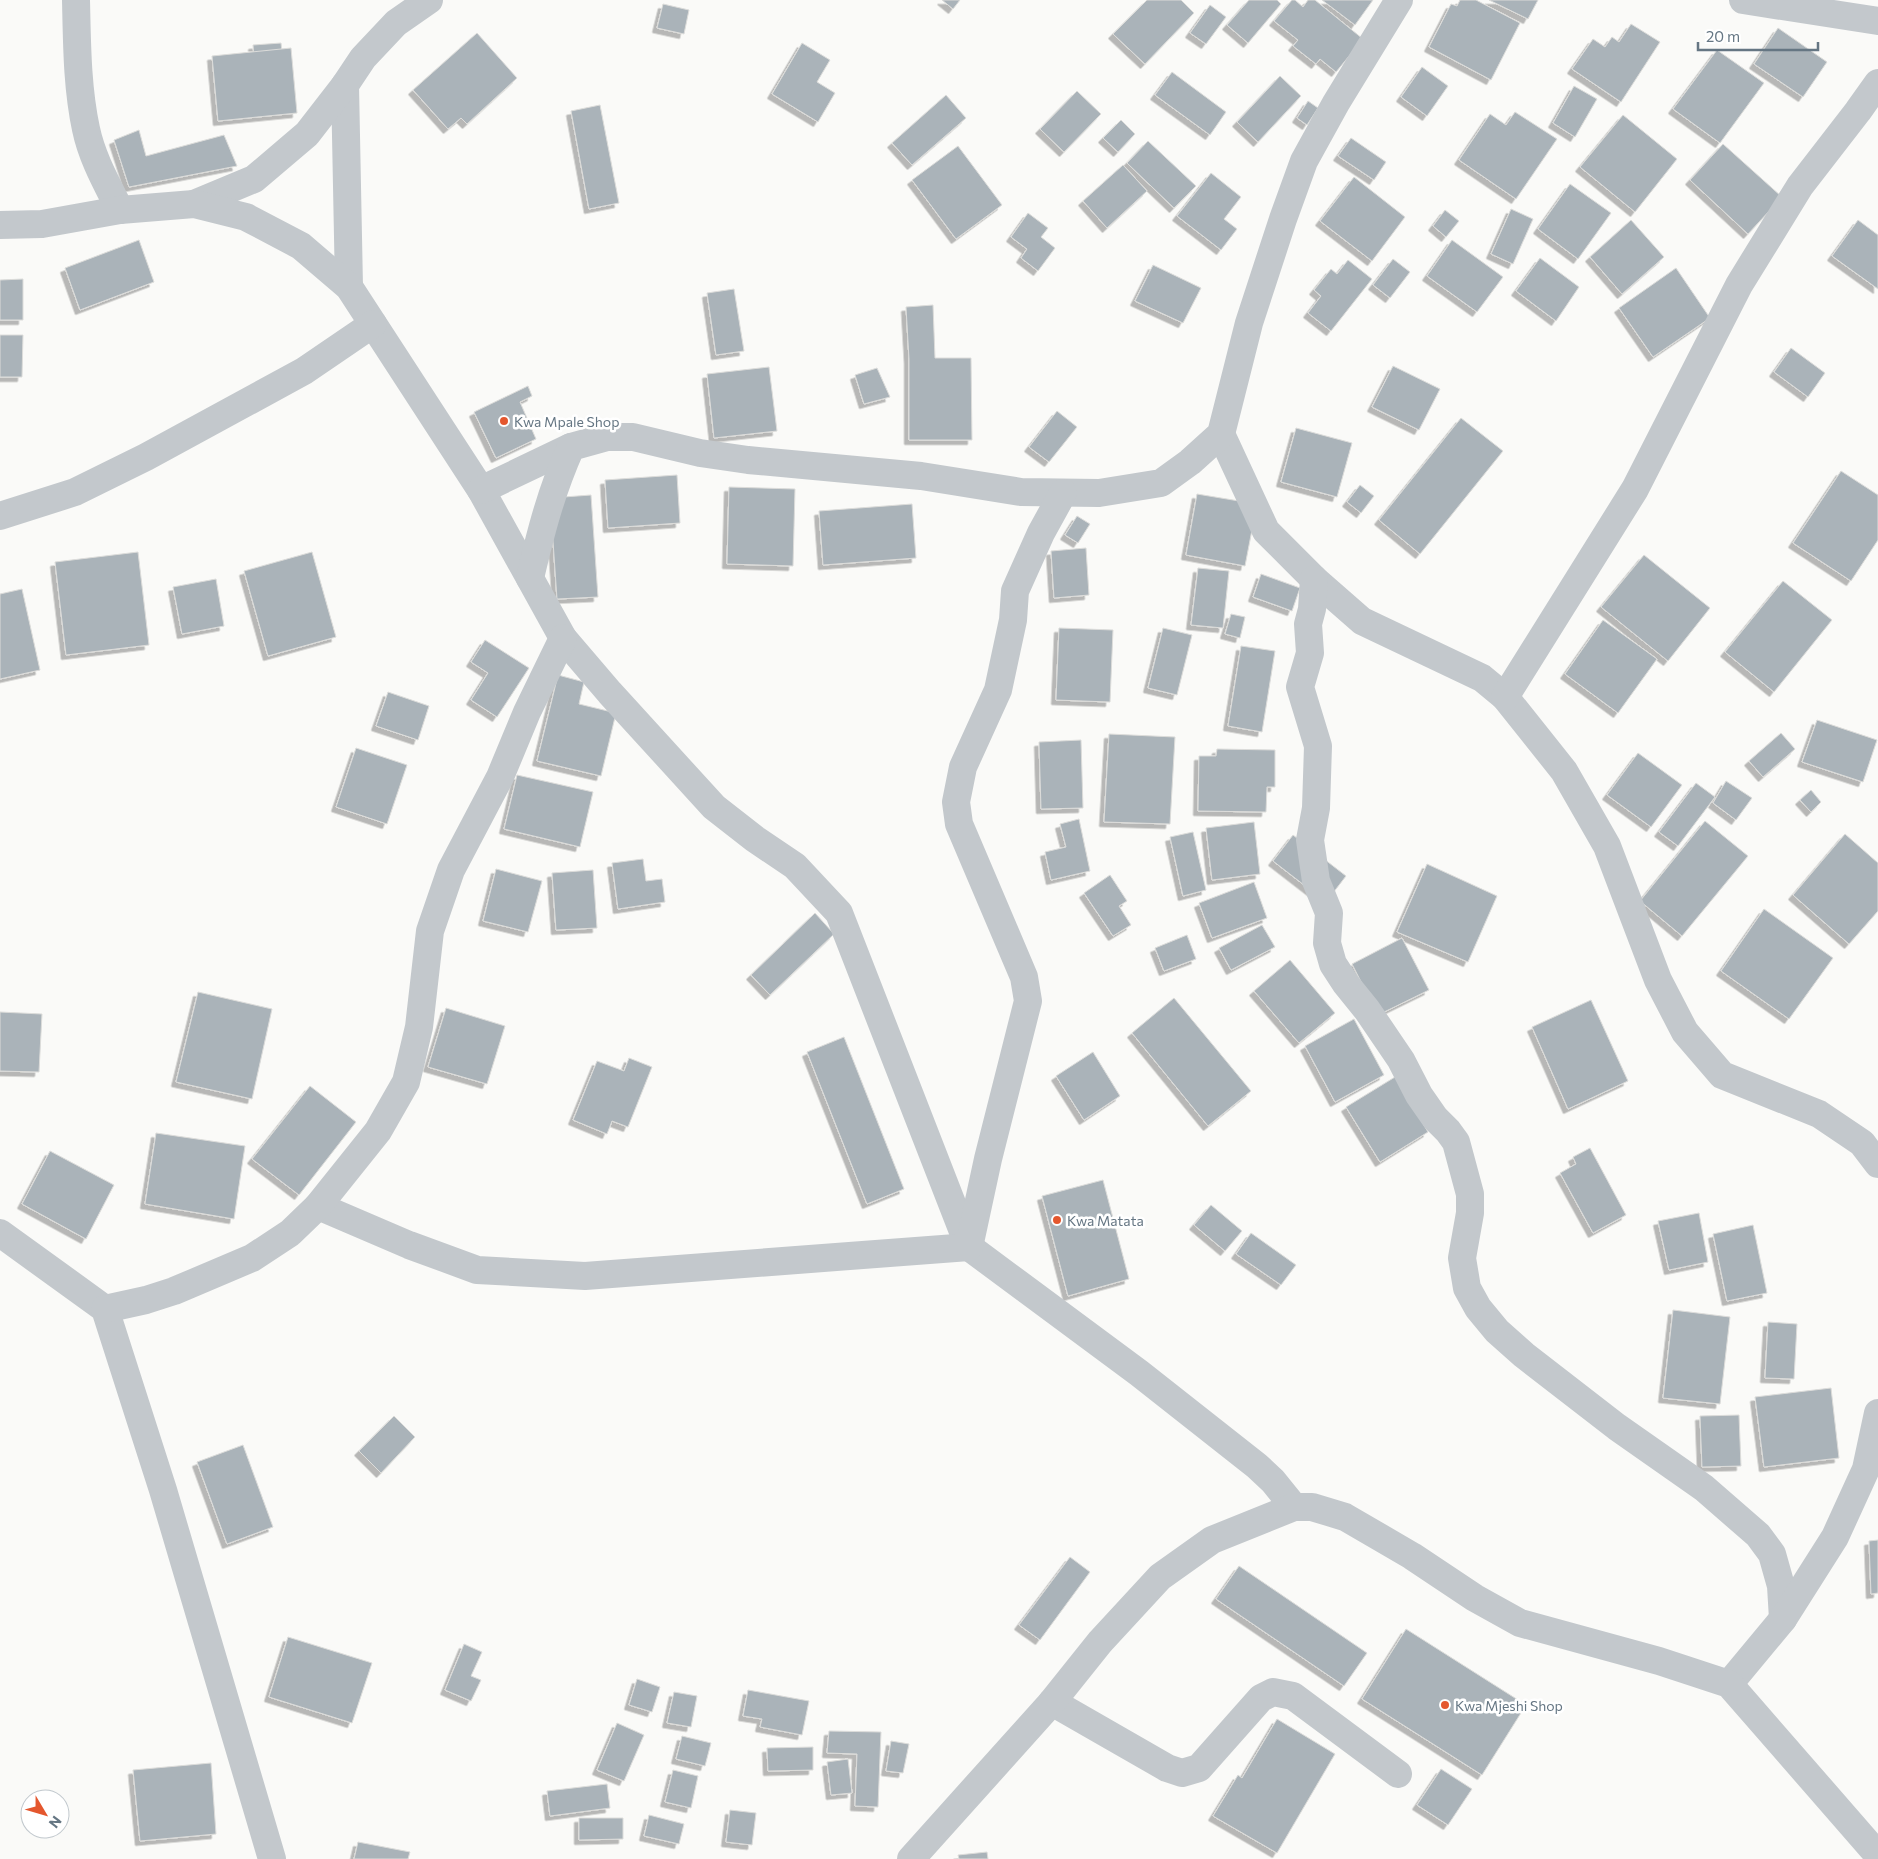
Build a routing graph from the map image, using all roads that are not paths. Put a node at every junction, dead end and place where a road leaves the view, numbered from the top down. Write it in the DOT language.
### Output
graph roads {
  1 [pos="76,0"];
  2 [pos="429,0"];
  3 [pos="1399,0"];
  4 [pos="1744,0"];
  5 [pos="1878,21"];
  6 [pos="1878,83"];
  7 [pos="345,85"];
  8 [pos="194,204"];
  9 [pos="120,210"];
  10 [pos="0,225"];
  11 [pos="349,287"];
  12 [pos="373,324"];
  13 [pos="1221,434"];
  14 [pos="571,447"];
  15 [pos="481,490"];
  16 [pos="1063,493"];
  17 [pos="0,516"];
  18 [pos="530,578"];
  19 [pos="1314,580"];
  20 [pos="563,638"];
  21 [pos="1505,697"];
  22 [pos="1878,1164"];
  23 [pos="318,1206"];
  24 [pos="0,1233"];
  25 [pos="969,1247"];
  26 [pos="105,1309"];
  27 [pos="1878,1413"];
  28 [pos="1294,1507"];
  29 [pos="1783,1619"];
  30 [pos="1729,1684"];
  31 [pos="1052,1702"];
  32 [pos="1398,1774"];
  33 [pos="1878,1855"];
  34 [pos="272,1859"];
  35 [pos="911,1859"];
  1 -- 9 [label="street"];
  2 -- 7 [label="street"];
  3 -- 13 [label="street"];
  4 -- 5 [label="street"];
  6 -- 21 [label="street"];
  7 -- 8 [label="street"];
  7 -- 11 [label="street"];
  8 -- 9 [label="street"];
  8 -- 11 [label="street"];
  9 -- 10 [label="street"];
  11 -- 12 [label="street"];
  12 -- 15 [label="street"];
  12 -- 17 [label="street"];
  13 -- 16 [label="street"];
  13 -- 19 [label="street"];
  14 -- 15 [label="street"];
  14 -- 16 [label="street"];
  14 -- 18 [label="street"];
  15 -- 18 [label="street"];
  16 -- 25 [label="street"];
  18 -- 20 [label="street"];
  19 -- 21 [label="street"];
  19 -- 29 [label="street"];
  20 -- 23 [label="street"];
  20 -- 25 [label="street"];
  21 -- 22 [label="street"];
  23 -- 25 [label="street"];
  23 -- 26 [label="street"];
  24 -- 26 [label="street"];
  25 -- 28 [label="street"];
  26 -- 34 [label="street"];
  27 -- 29 [label="street"];
  28 -- 30 [label="street"];
  28 -- 31 [label="street"];
  29 -- 30 [label="street"];
  30 -- 33 [label="street"];
  31 -- 32 [label="street"];
  31 -- 35 [label="street"];
}
